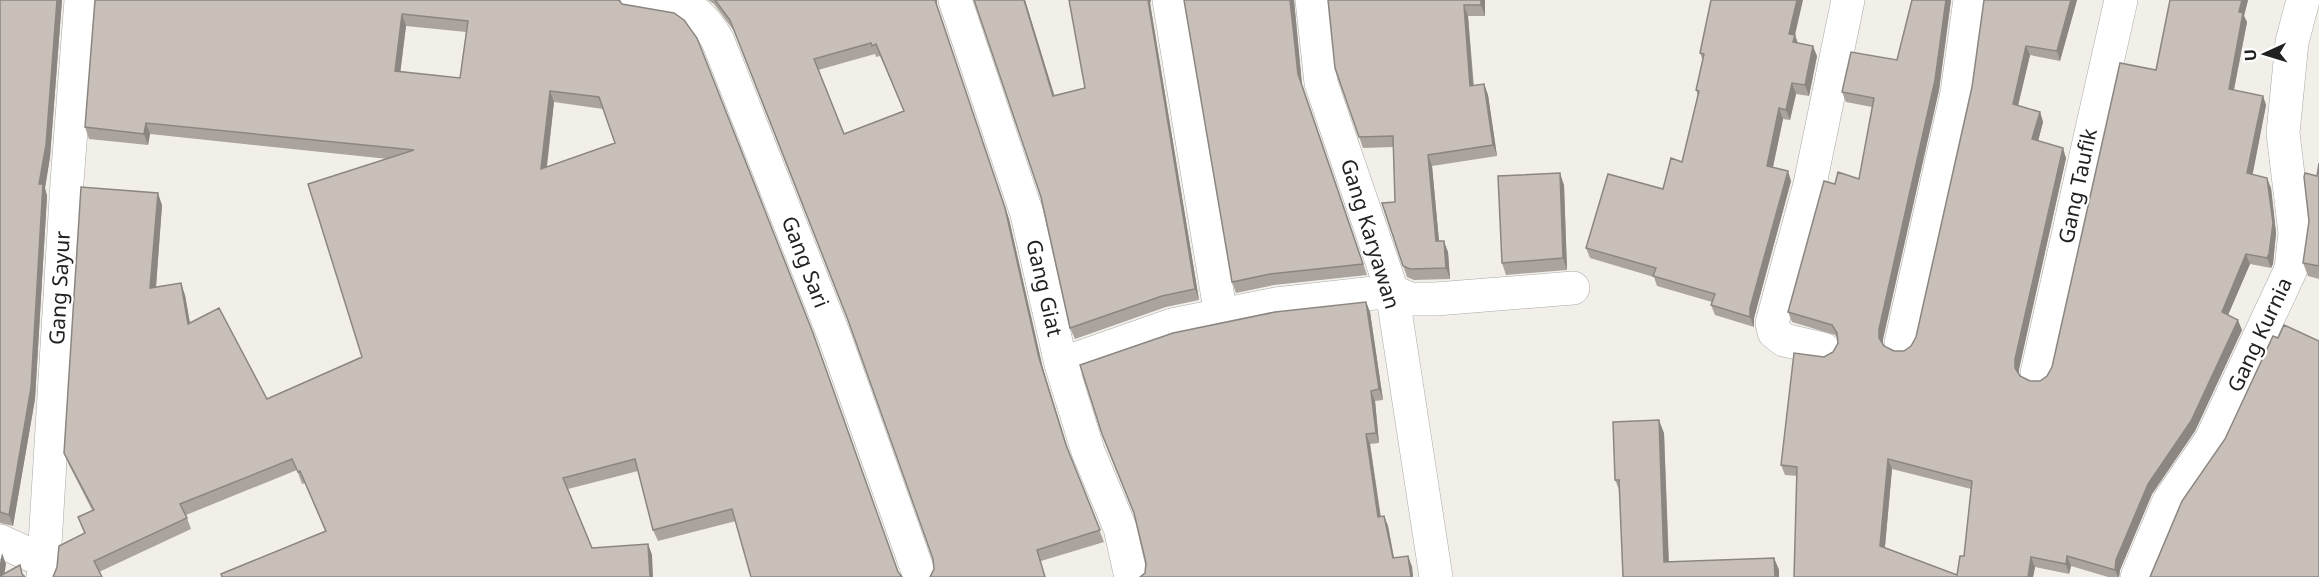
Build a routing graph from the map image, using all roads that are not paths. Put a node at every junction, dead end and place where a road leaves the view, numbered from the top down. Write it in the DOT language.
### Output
graph roads {
  1 [pos="81,0"];
  2 [pos="637,0"];
  3 [pos="955,0"];
  4 [pos="1169,0"];
  5 [pos="1312,0"];
  6 [pos="1848,0"];
  7 [pos="1970,0"];
  8 [pos="2121,0"];
  9 [pos="2303,0"];
  10 [pos="681,2"];
  11 [pos="1574,288"];
  12 [pos="1392,291"];
  13 [pos="1221,315"];
  14 [pos="1901,343"];
  15 [pos="1823,349"];
  16 [pos="1062,364"];
  17 [pos="2037,373"];
  18 [pos="0,541"];
  19 [pos="44,569"];
  20 [pos="920,577"];
  21 [pos="1131,577"];
  22 [pos="1436,577"];
  23 [pos="2137,577"];
  1 -- 19 [label="street, Gang Sayur"];
  2 -- 10 [label="street, Gang Sari"];
  3 -- 16 [label="street, Gang Giat"];
  4 -- 13 [label="street"];
  5 -- 12 [label="street, Gang Karyawan"];
  6 -- 15 [label="street"];
  7 -- 14 [label="street"];
  8 -- 17 [label="street, Gang Taufik"];
  9 -- 23 [label="street, Gang Kurnia"];
  10 -- 20 [label="street, Gang Sari"];
  11 -- 12 [label="street"];
  12 -- 13 [label="street"];
  12 -- 22 [label="street, Gang Karyawan"];
  13 -- 16 [label="street"];
  16 -- 21 [label="street, Gang Giat"];
  18 -- 19 [label="street"];
}
